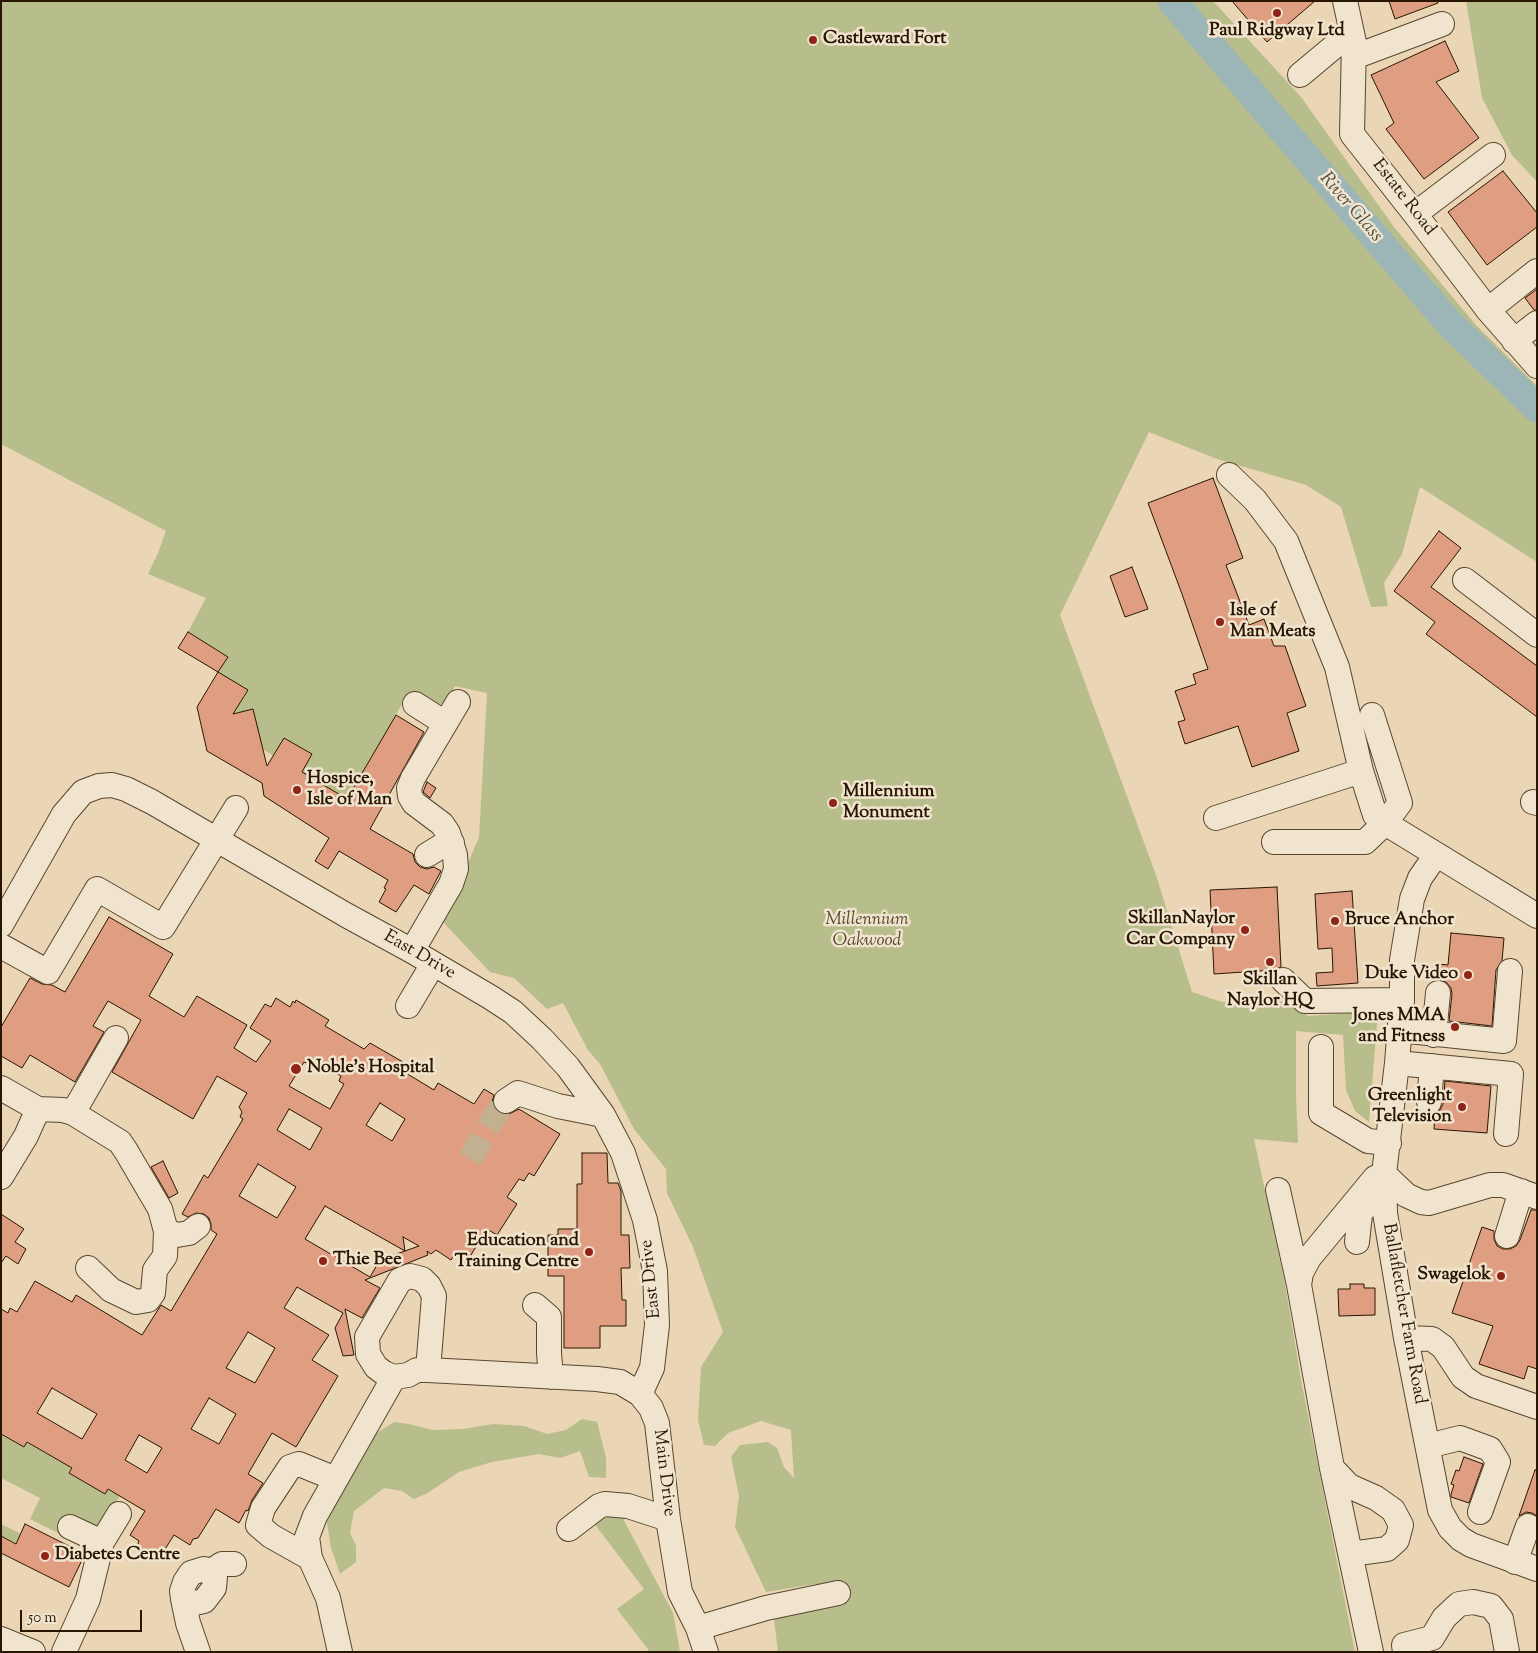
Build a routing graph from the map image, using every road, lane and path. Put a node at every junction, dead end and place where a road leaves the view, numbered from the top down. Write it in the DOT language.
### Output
graph roads {
  1 [pos="1345,1"];
  2 [pos="1442,24"];
  3 [pos="1354,49"];
  4 [pos="1300,75"];
  5 [pos="1493,155"];
  6 [pos="1415,214"];
  7 [pos="1537,271"];
  8 [pos="1488,310"];
  9 [pos="1537,323"];
  10 [pos="1514,341"];
  11 [pos="1537,366"];
  12 [pos="1229,476"];
  13 [pos="1465,580"];
  14 [pos="1537,634"];
  15 [pos="458,702"];
  16 [pos="415,704"];
  17 [pos="1372,715"];
  18 [pos="445,723"];
  19 [pos="1361,772"];
  20 [pos="236,808"];
  21 [pos="1216,818"];
  22 [pos="1380,819"];
  23 [pos="216,840"];
  24 [pos="1274,842"];
  25 [pos="452,843"];
  26 [pos="426,855"];
  27 [pos="1436,855"];
  28 [pos="1535,912"];
  29 [pos="1,925"];
  30 [pos="1,946"];
  31 [pos="412,951"];
  32 [pos="433,964"];
  33 [pos="1510,971"];
  34 [pos="1283,980"];
  35 [pos="1438,993"];
  36 [pos="1402,1000"];
  37 [pos="408,1006"];
  38 [pos="1399,1030"];
  39 [pos="1434,1035"];
  40 [pos="116,1038"];
  41 [pos="1321,1047"];
  42 [pos="1397,1062"];
  43 [pos="1432,1066"];
  44 [pos="1,1088"];
  45 [pos="506,1102"];
  46 [pos="1429,1102"];
  47 [pos="38,1109"];
  48 [pos="73,1113"];
  49 [pos="603,1115"];
  50 [pos="1506,1134"];
  51 [pos="1389,1143"];
  52 [pos="1,1178"];
  53 [pos="1384,1185"];
  54 [pos="1278,1190"];
  55 [pos="1529,1194"];
  56 [pos="198,1226"];
  57 [pos="166,1231"];
  58 [pos="1507,1236"];
  59 [pos="1357,1242"];
  60 [pos="88,1268"];
  61 [pos="1299,1285"];
  62 [pos="535,1305"];
  63 [pos="1406,1338"];
  64 [pos="428,1370"];
  65 [pos="394,1377"];
  66 [pos="551,1377"];
  67 [pos="640,1394"];
  68 [pos="1537,1408"];
  69 [pos="1428,1446"];
  70 [pos="1332,1468"];
  71 [pos="336,1479"];
  72 [pos="1480,1512"];
  73 [pos="119,1514"];
  74 [pos="668,1519"];
  75 [pos="1528,1526"];
  76 [pos="70,1527"];
  77 [pos="569,1529"];
  78 [pos="102,1542"];
  79 [pos="1350,1554"];
  80 [pos="310,1558"];
  81 [pos="234,1564"];
  82 [pos="1526,1565"];
  83 [pos="838,1594"];
  84 [pos="698,1628"];
  85 [pos="1,1639"];
  86 [pos="33,1652"];
  87 [pos="64,1652"];
  88 [pos="198,1652"];
  89 [pos="340,1652"];
  90 [pos="706,1652"];
  91 [pos="1371,1652"];
  92 [pos="1405,1652"];
  93 [pos="1507,1652"];
  1 -- 3 [label="street, Estate Road"];
  2 -- 3 [label="street"];
  3 -- 4 [label="street"];
  3 -- 6 [label="street, Estate Road"];
  5 -- 6 [label="street"];
  6 -- 8 [label="street, Estate Road"];
  7 -- 8 [label="street"];
  8 -- 10 [label="street, Estate Road"];
  9 -- 10 [label="street"];
  10 -- 11 [label="street, Estate Road"];
  12 -- 19 [label="street"];
  13 -- 14 [label="street"];
  15 -- 18 [label="street"];
  16 -- 18 [label="street"];
  17 -- 22 [label="street"];
  18 -- 25 [label="street"];
  19 -- 21 [label="street"];
  19 -- 22 [label="street"];
  20 -- 23 [label="street"];
  22 -- 24 [label="street"];
  22 -- 27 [label="street"];
  23 -- 29 [label="street, East Drive"];
  23 -- 30 [label="street"];
  23 -- 31 [label="street, East Drive"];
  25 -- 26 [label="street"];
  25 -- 31 [label="street"];
  27 -- 28 [label="street"];
  27 -- 36 [label="street, Ballafletcher Farm Road"];
  31 -- 32 [label="street, East Drive"];
  32 -- 37 [label="street"];
  32 -- 49 [label="street, East Drive"];
  33 -- 39 [label="street"];
  34 -- 36 [label="street"];
  35 -- 39 [label="street"];
  36 -- 38 [label="street, Ballafletcher Farm Road"];
  38 -- 39 [label="street"];
  38 -- 42 [label="street, Ballafletcher Farm Road"];
  40 -- 48 [label="street"];
  41 -- 51 [label="street"];
  42 -- 43 [label="street"];
  42 -- 51 [label="street, Ballafletcher Farm Road"];
  43 -- 46 [label="street"];
  43 -- 50 [label="street"];
  44 -- 47 [label="street"];
  45 -- 49 [label="street"];
  47 -- 48 [label="street"];
  47 -- 52 [label="street"];
  48 -- 57 [label="street"];
  49 -- 67 [label="street, East Drive"];
  51 -- 53 [label="street, Ballafletcher Farm Road"];
  53 -- 55 [label="street"];
  53 -- 59 [label="street"];
  53 -- 61 [label="street"];
  53 -- 63 [label="street, Ballafletcher Farm Road"];
  54 -- 61 [label="street"];
  55 -- 58 [label="street"];
  56 -- 57 [label="street"];
  57 -- 60 [label="street"];
  61 -- 70 [label="street"];
  62 -- 66 [label="street"];
  63 -- 68 [label="street"];
  63 -- 69 [label="street, Ballafletcher Farm Road"];
  64 -- 65 [label="street, Main Drive"];
  64 -- 65 [label="street"];
  64 -- 66 [label="street, Main Drive"];
  65 -- 71 [label="street"];
  66 -- 67 [label="street, Main Drive"];
  67 -- 74 [label="street, Main Drive"];
  69 -- 72 [label="street"];
  69 -- 82 [label="street, Ballafletcher Farm Road"];
  70 -- 79 [label="street"];
  70 -- 79 [label="street"];
  71 -- 80 [label="street"];
  71 -- 80 [label="street"];
  73 -- 78 [label="street"];
  74 -- 77 [label="street"];
  74 -- 84 [label="street, Main Drive"];
  75 -- 82 [label="street"];
  76 -- 78 [label="street"];
  78 -- 87 [label="street"];
  79 -- 91 [label="street"];
  80 -- 89 [label="street"];
  81 -- 88 [label="street"];
  83 -- 84 [label="street"];
  84 -- 90 [label="street, Main Drive"];
  85 -- 86 [label="street"];
  92 -- 93 [label="street"];
}
